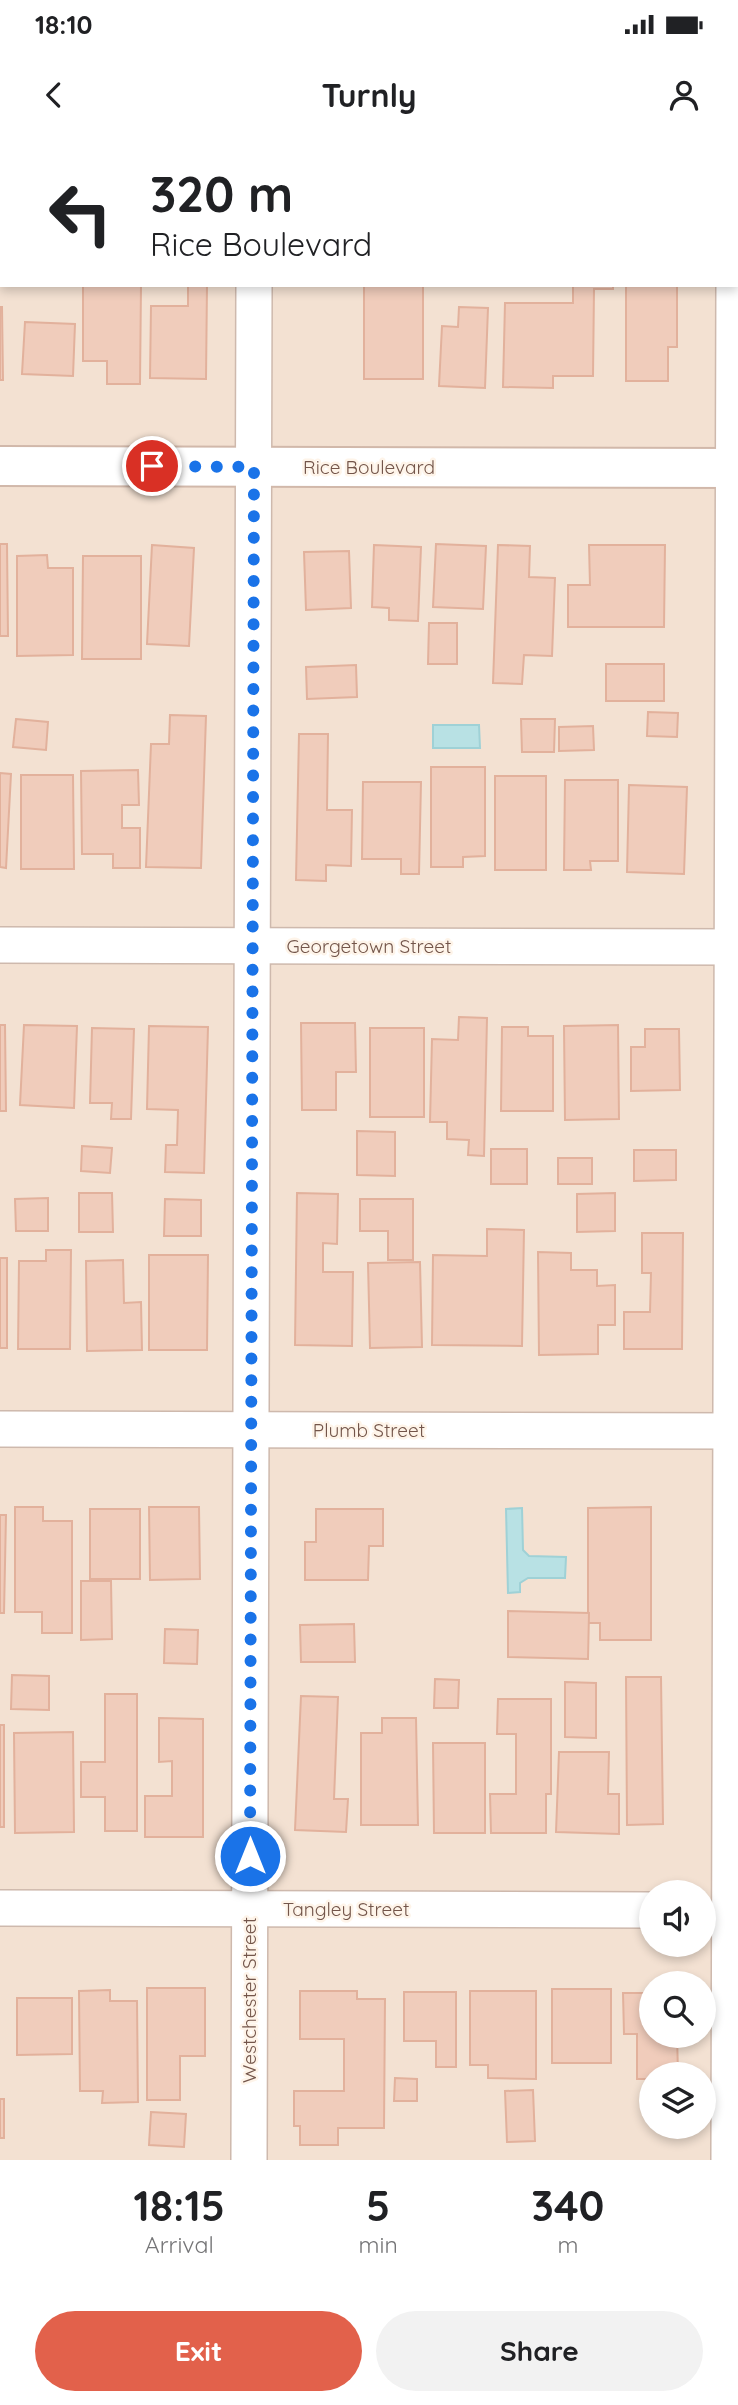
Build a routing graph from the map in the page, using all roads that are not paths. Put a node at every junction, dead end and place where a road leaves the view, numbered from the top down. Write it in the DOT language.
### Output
graph roads {
  1 [pos="254,287"];
  2 [pos="734,287"];
  3 [pos="0,466"];
  4 [pos="254,467"];
  5 [pos="736,468"];
  6 [pos="0,945"];
  7 [pos="253,946"];
  8 [pos="735,947"];
  9 [pos="0,1429"];
  10 [pos="251,1429"];
  11 [pos="735,1431"];
  12 [pos="0,1908"];
  13 [pos="250,1909"];
  14 [pos="639,1910"];
  15 [pos="724,1910"];
  16 [pos="249,2160"];
  17 [pos="729,2160"];
  1 -- 4 [label="street, Westchester Street"];
  2 -- 5 [label="street"];
  3 -- 4 [label="street, Rice Boulevard"];
  4 -- 5 [label="street, Rice Boulevard"];
  4 -- 7 [label="street, Westchester Street"];
  5 -- 8 [label="street"];
  6 -- 7 [label="street, Georgetown Street"];
  7 -- 8 [label="street, Georgetown Street"];
  7 -- 10 [label="street, Westchester Street"];
  8 -- 11 [label="street"];
  9 -- 10 [label="street, Plumb Street"];
  10 -- 11 [label="street, Plumb Street"];
  10 -- 13 [label="street, Westchester Street"];
  11 -- 15 [label="street"];
  12 -- 13 [label="street, Tangley Street"];
  13 -- 14 [label="street, Tangley Street"];
  13 -- 16 [label="street, Westchester Street"];
  15 -- 17 [label="street"];
}
